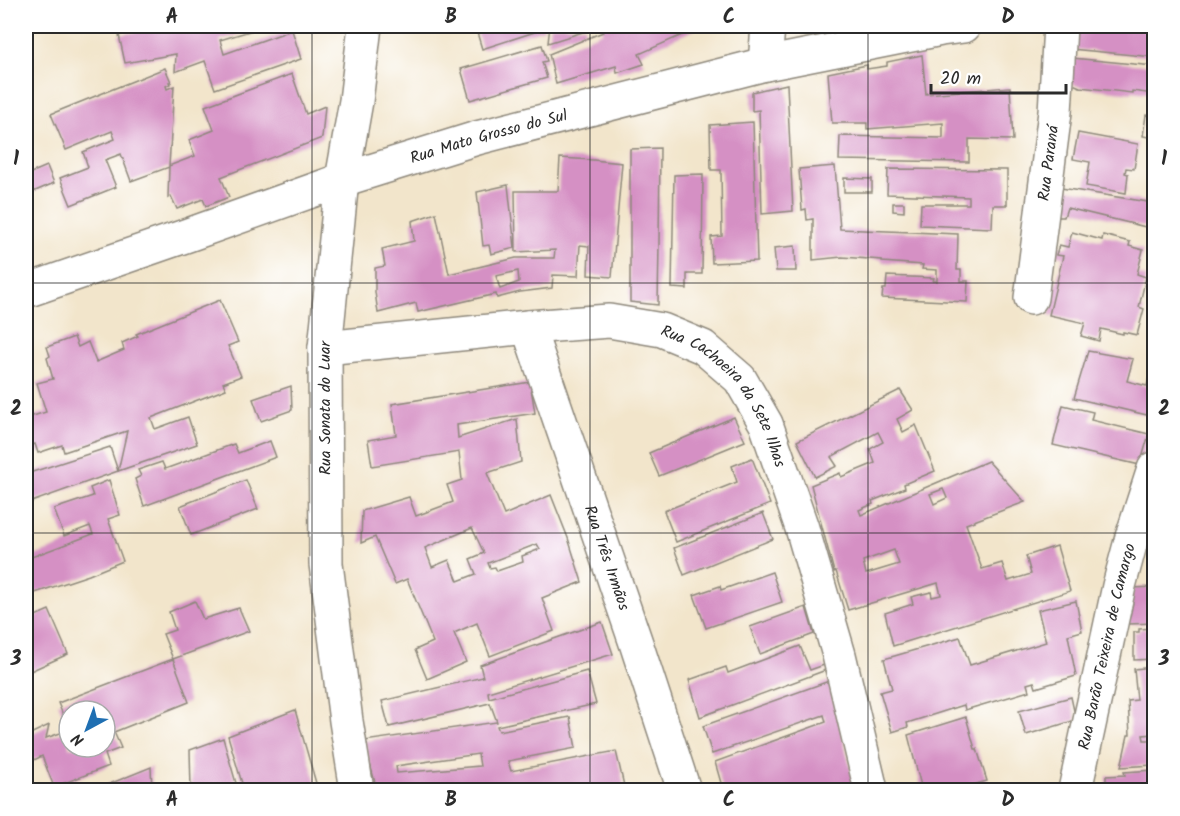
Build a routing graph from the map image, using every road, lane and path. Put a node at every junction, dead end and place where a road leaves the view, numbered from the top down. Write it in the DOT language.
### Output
graph roads {
  1 [pos="365,26"];
  2 [pos="768,26"];
  3 [pos="964,26"];
  4 [pos="1060,26"];
  5 [pos="765,64"];
  6 [pos="342,180"];
  7 [pos="26,291"];
  8 [pos="1031,298"];
  9 [pos="528,327"];
  10 [pos="325,348"];
  11 [pos="1155,470"];
  12 [pos="357,790"];
  13 [pos="684,790"];
  14 [pos="871,790"];
  15 [pos="1076,790"];
  1 -- 6 [label="street, Rua Sonata do Luar"];
  2 -- 5 [label="street"];
  3 -- 5 [label="street, Rua Mato Grosso do Sul"];
  4 -- 8 [label="street, Rua Paraná"];
  5 -- 6 [label="street, Rua Mato Grosso do Sul"];
  6 -- 7 [label="street, Rua Mato Grosso do Sul"];
  6 -- 10 [label="street, Rua Sonata do Luar"];
  9 -- 10 [label="street, Rua Cachoeira da Sete Ilhas"];
  9 -- 13 [label="street, Rua Três Irmãos"];
  9 -- 14 [label="street, Rua Cachoeira da Sete Ilhas"];
  10 -- 12 [label="street, Rua Sonata do Luar"];
  11 -- 15 [label="street, Rua Barão Teixeira de Camargo"];
}
